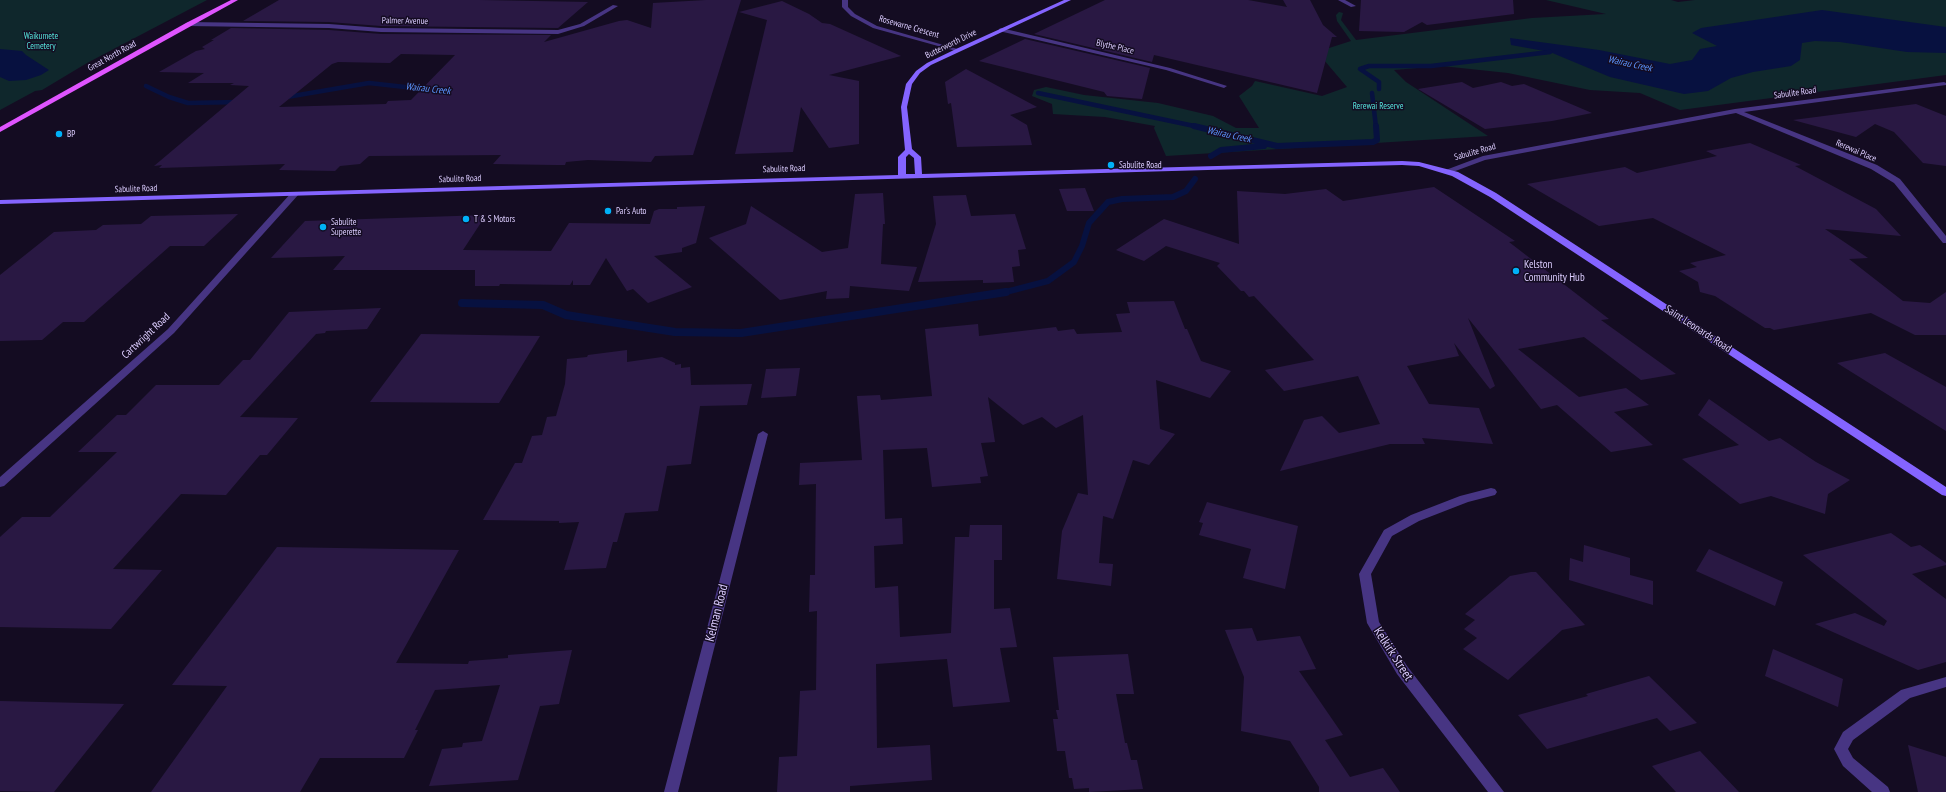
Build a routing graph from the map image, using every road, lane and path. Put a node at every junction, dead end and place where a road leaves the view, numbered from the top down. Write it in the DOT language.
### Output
graph roads {
  1 [pos="235,0"];
  2 [pos="845,0"];
  3 [pos="1068,0"];
  4 [pos="1340,0"];
  5 [pos="616,6"];
  6 [pos="1353,6"];
  7 [pos="188,24"];
  8 [pos="1001,30"];
  9 [pos="958,50"];
  10 [pos="1944,84"];
  11 [pos="1224,86"];
  12 [pos="1735,111"];
  13 [pos="0,130"];
  14 [pos="910,150"];
  15 [pos="1447,171"];
  16 [pos="902,176"];
  17 [pos="919,176"];
  18 [pos="295,194"];
  19 [pos="0,202"];
  20 [pos="1946,241"];
  21 [pos="763,434"];
  22 [pos="0,483"];
  23 [pos="1491,492"];
  24 [pos="1946,492"];
  25 [pos="1946,682"];
  26 [pos="671,792"];
  27 [pos="1497,792"];
  28 [pos="1883,792"];
  1 -- 7 [label="main road, Great North Road"];
  2 -- 9 [label="street, Rosewarne Crescent"];
  3 -- 8 [label="street, Butterworth Drive"];
  4 -- 6 [label="street"];
  5 -- 7 [label="street, Palmer Avenue"];
  7 -- 13 [label="main road, Great North Road"];
  8 -- 9 [label="street, Butterworth Drive"];
  8 -- 11 [label="street, Blythe Place"];
  9 -- 14 [label="street, Butterworth Drive"];
  10 -- 12 [label="street, Sabulite Road"];
  12 -- 15 [label="street, Sabulite Road"];
  12 -- 20 [label="street, Rerewai Place"];
  14 -- 16 [label="street"];
  14 -- 17 [label="street, Butterworth Drive"];
  15 -- 17 [label="street, Sabulite Road"];
  15 -- 24 [label="street, Saint Leonards Road"];
  16 -- 17 [label="street, Sabulite Road"];
  16 -- 18 [label="street, Sabulite Road"];
  18 -- 19 [label="street, Sabulite Road"];
  18 -- 22 [label="street, Cartwright Road"];
  21 -- 26 [label="street, Kelman Road"];
  23 -- 27 [label="street, Kelkirk Street"];
  25 -- 28 [label="street"];
}
